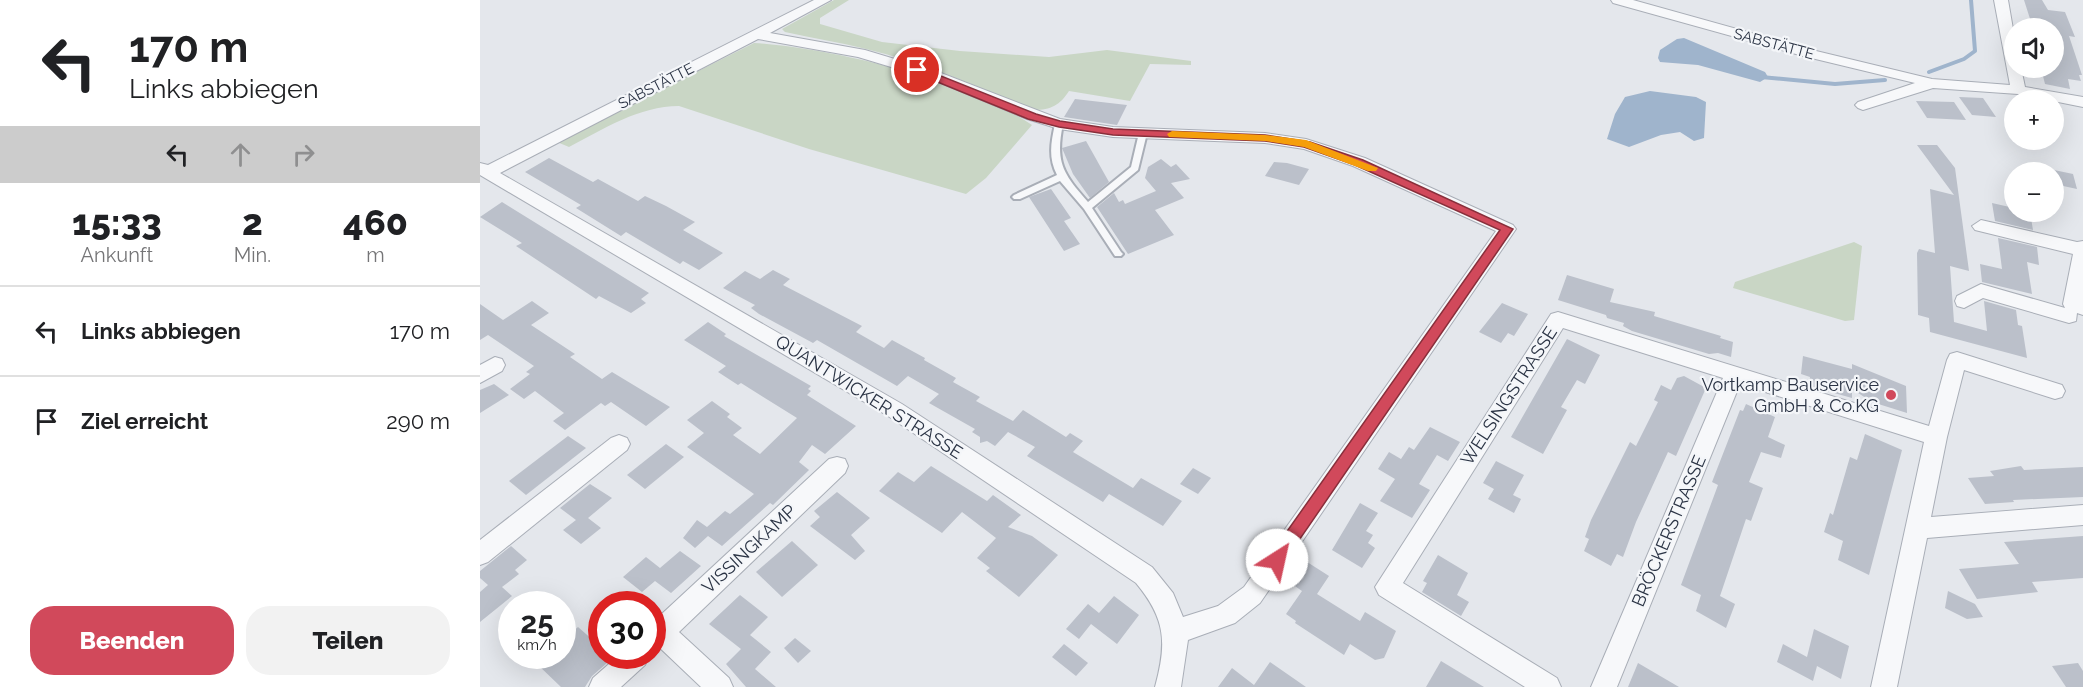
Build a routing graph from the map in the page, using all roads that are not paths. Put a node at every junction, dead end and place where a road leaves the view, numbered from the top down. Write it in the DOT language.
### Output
graph roads {
  1 [pos="824,0"];
  2 [pos="1618,0"];
  3 [pos="2001,0"];
  4 [pos="758,35"];
  5 [pos="1932,83"];
  6 [pos="2018,90"];
  7 [pos="2064,98"];
  8 [pos="2083,102"];
  9 [pos="1863,105"];
  10 [pos="1059,124"];
  11 [pos="1143,133"];
  12 [pos="484,170"];
  13 [pos="1061,177"];
  14 [pos="1017,197"];
  15 [pos="1087,207"];
  16 [pos="1981,225"];
  17 [pos="2083,248"];
  18 [pos="1118,254"];
  19 [pos="1964,301"];
  20 [pos="2073,313"];
  21 [pos="1734,375"];
  22 [pos="2055,391"];
  23 [pos="1936,437"];
  24 [pos="619,444"];
  25 [pos="837,466"];
  26 [pos="2083,515"];
  27 [pos="1917,528"];
  28 [pos="480,554"];
  29 [pos="666,628"];
  30 [pos="1176,631"];
  31 [pos="666,643"];
  32 [pos="622,669"];
  33 [pos="602,687"];
  34 [pos="720,687"];
  35 [pos="1168,687"];
  36 [pos="1548,687"];
  37 [pos="1604,687"];
  38 [pos="1884,687"];
  1 -- 4 [label="street, SABSTÄTTE"];
  2 -- 5 [label="street, SABSTÄTTE"];
  3 -- 6 [label="street"];
  4 -- 10 [label="street"];
  4 -- 12 [label="street, SABSTÄTTE"];
  5 -- 6 [label="street"];
  5 -- 9 [label="street"];
  7 -- 8 [label="street"];
  10 -- 11 [label="street"];
  10 -- 13 [label="lane"];
  11 -- 15 [label="lane"];
  11 -- 30 [label="street"];
  12 -- 30 [label="street, QUANTWICKER STRASSE"];
  13 -- 14 [label="lane"];
  13 -- 15 [label="lane"];
  15 -- 18 [label="lane"];
  16 -- 17 [label="street"];
  17 -- 20 [label="street"];
  19 -- 20 [label="street"];
  21 -- 23 [label="street, WELSINGSTRASSE"];
  21 -- 36 [label="street, WELSINGSTRASSE"];
  21 -- 37 [label="street, BRÖCKERSTRASSE"];
  22 -- 23 [label="street"];
  23 -- 27 [label="street"];
  24 -- 28 [label="street"];
  25 -- 29 [label="street, VISSINGKAMP"];
  26 -- 27 [label="street"];
  27 -- 38 [label="street"];
  30 -- 35 [label="street, QUANTWICKER STRASSE"];
  31 -- 34 [label="street, VISSINGKAMP"];
  32 -- 33 [label="street"];
}
